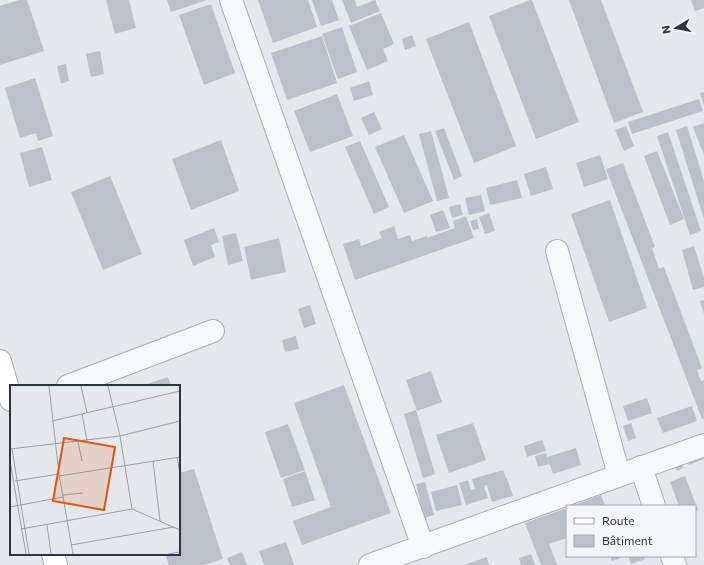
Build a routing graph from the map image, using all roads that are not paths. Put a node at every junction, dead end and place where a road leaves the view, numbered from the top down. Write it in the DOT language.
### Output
graph roads {
  1 [pos="230,0"];
  2 [pos="557,251"];
  3 [pos="213,331"];
  4 [pos="0,361"];
  5 [pos="71,385"];
  6 [pos="10,396"];
  7 [pos="704,445"];
  8 [pos="641,468"];
  9 [pos="619,475"];
  10 [pos="654,505"];
  11 [pos="423,547"];
  12 [pos="53,555"];
  13 [pos="404,560"];
  14 [pos="56,565"];
  15 [pos="370,565"];
  1 -- 11 [label="street"];
  2 -- 9 [label="street"];
  3 -- 5 [label="street"];
  4 -- 6 [label="main road"];
  7 -- 8 [label="street"];
  8 -- 9 [label="street"];
  8 -- 10 [label="street"];
  9 -- 11 [label="street"];
  11 -- 13 [label="street"];
  12 -- 14 [label="main road"];
  13 -- 15 [label="street"];
}
